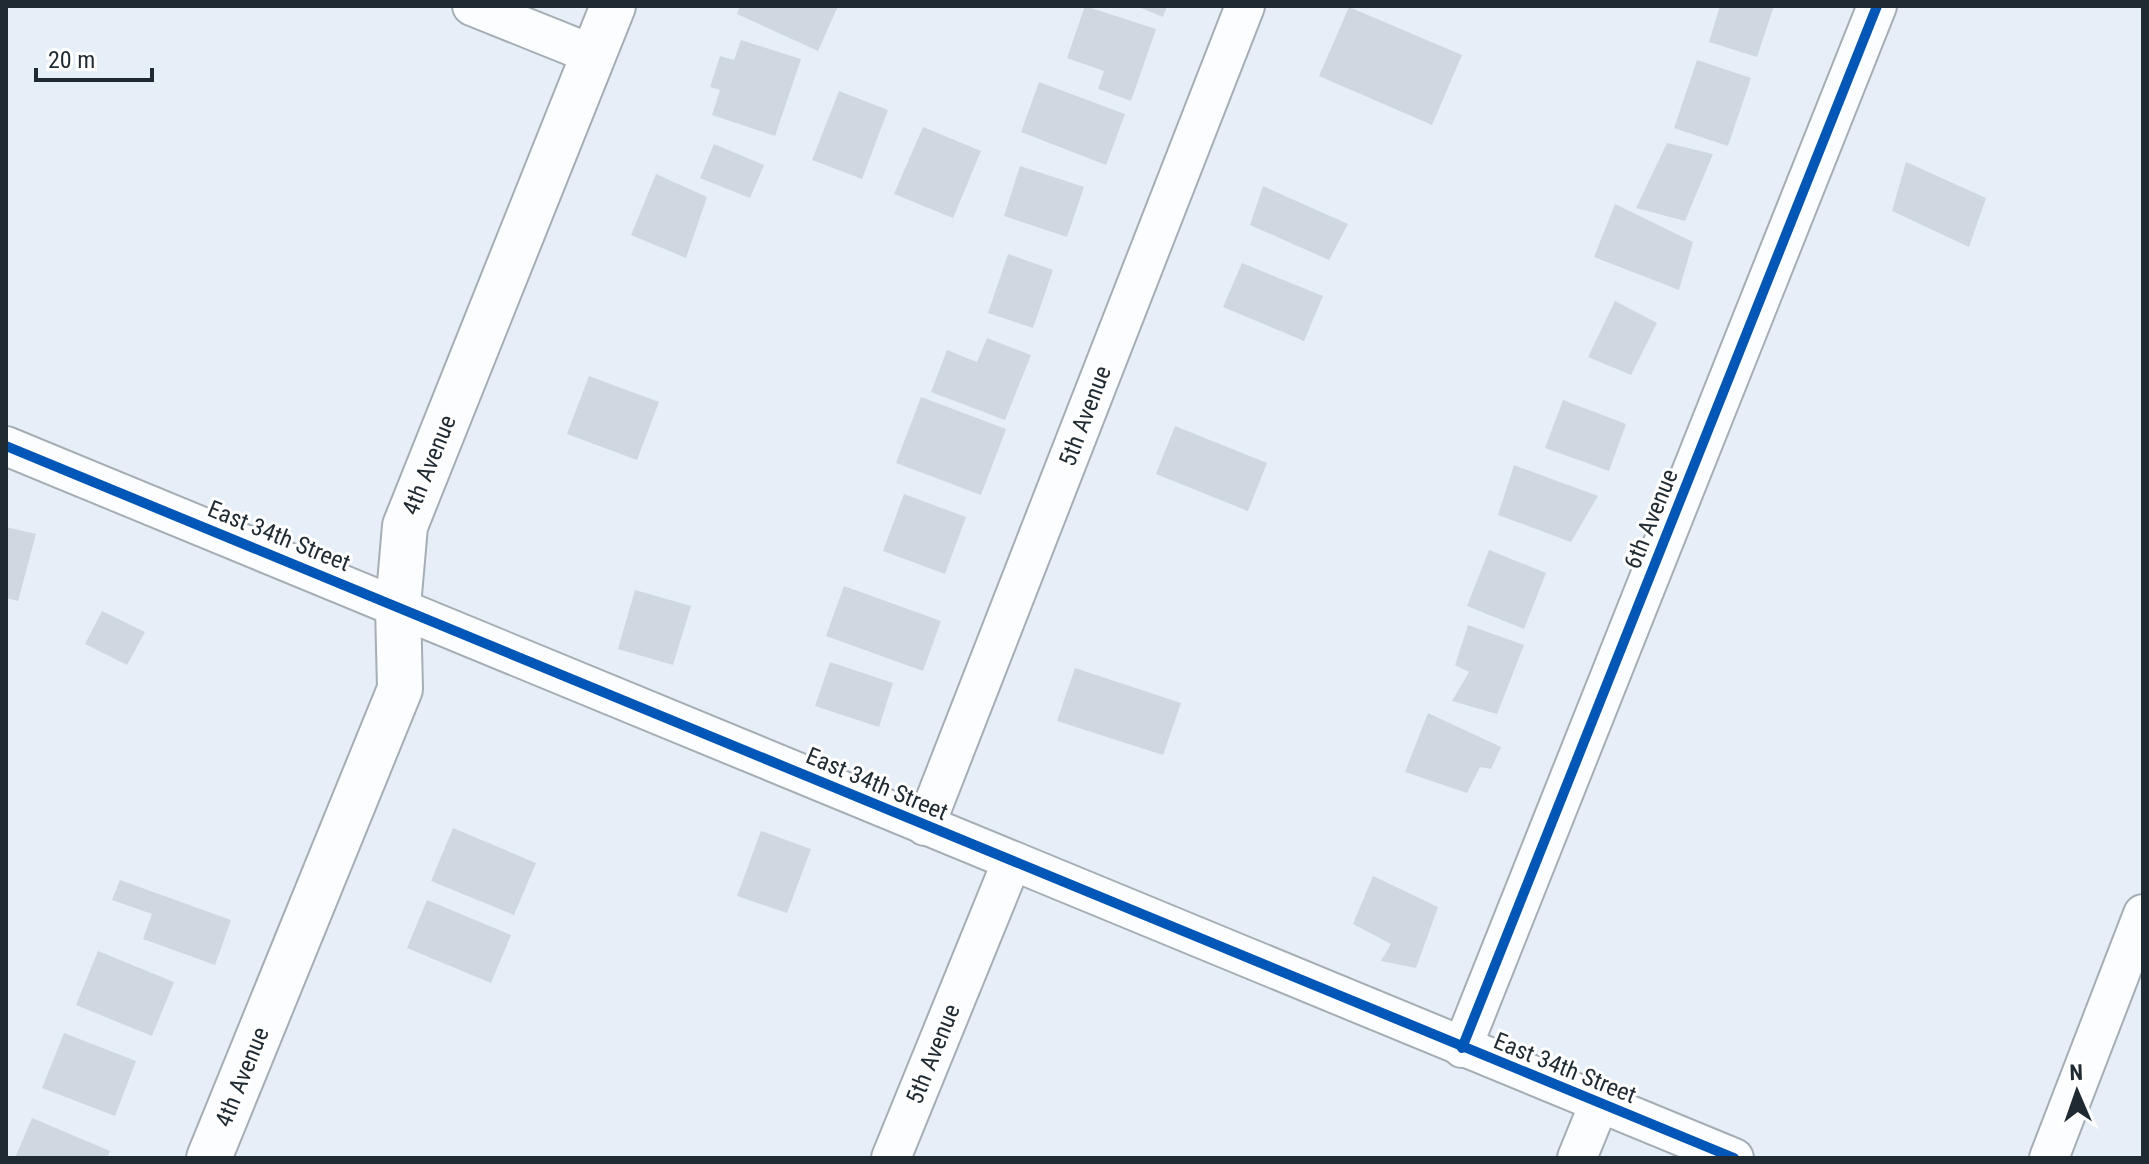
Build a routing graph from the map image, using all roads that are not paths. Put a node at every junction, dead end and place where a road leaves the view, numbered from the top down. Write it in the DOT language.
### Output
graph roads {
  1 [pos="472,6"];
  2 [pos="613,6"];
  3 [pos="1245,6"];
  4 [pos="1877,6"];
  5 [pos="594,55"];
  6 [pos="6,446"];
  7 [pos="398,606"];
  8 [pos="925,826"];
  9 [pos="1012,861"];
  10 [pos="2143,914"];
  11 [pos="1462,1048"];
  12 [pos="1599,1104"];
  13 [pos="209,1158"];
  14 [pos="891,1158"];
  15 [pos="1577,1158"];
  16 [pos="1734,1158"];
  17 [pos="2049,1158"];
  1 -- 5 [label="street"];
  2 -- 5 [label="main road, 4th Avenue"];
  3 -- 8 [label="street, 5th Avenue"];
  4 -- 11 [label="street, 6th Avenue"];
  5 -- 7 [label="main road, 4th Avenue"];
  6 -- 7 [label="street, East 34th Street"];
  7 -- 8 [label="street, East 34th Street"];
  7 -- 13 [label="main road, 4th Avenue"];
  8 -- 9 [label="street, East 34th Street"];
  9 -- 11 [label="street, East 34th Street"];
  9 -- 14 [label="street, 5th Avenue"];
  10 -- 17 [label="street"];
  11 -- 12 [label="street, East 34th Street"];
  12 -- 15 [label="street"];
  12 -- 16 [label="street, East 34th Street"];
}
